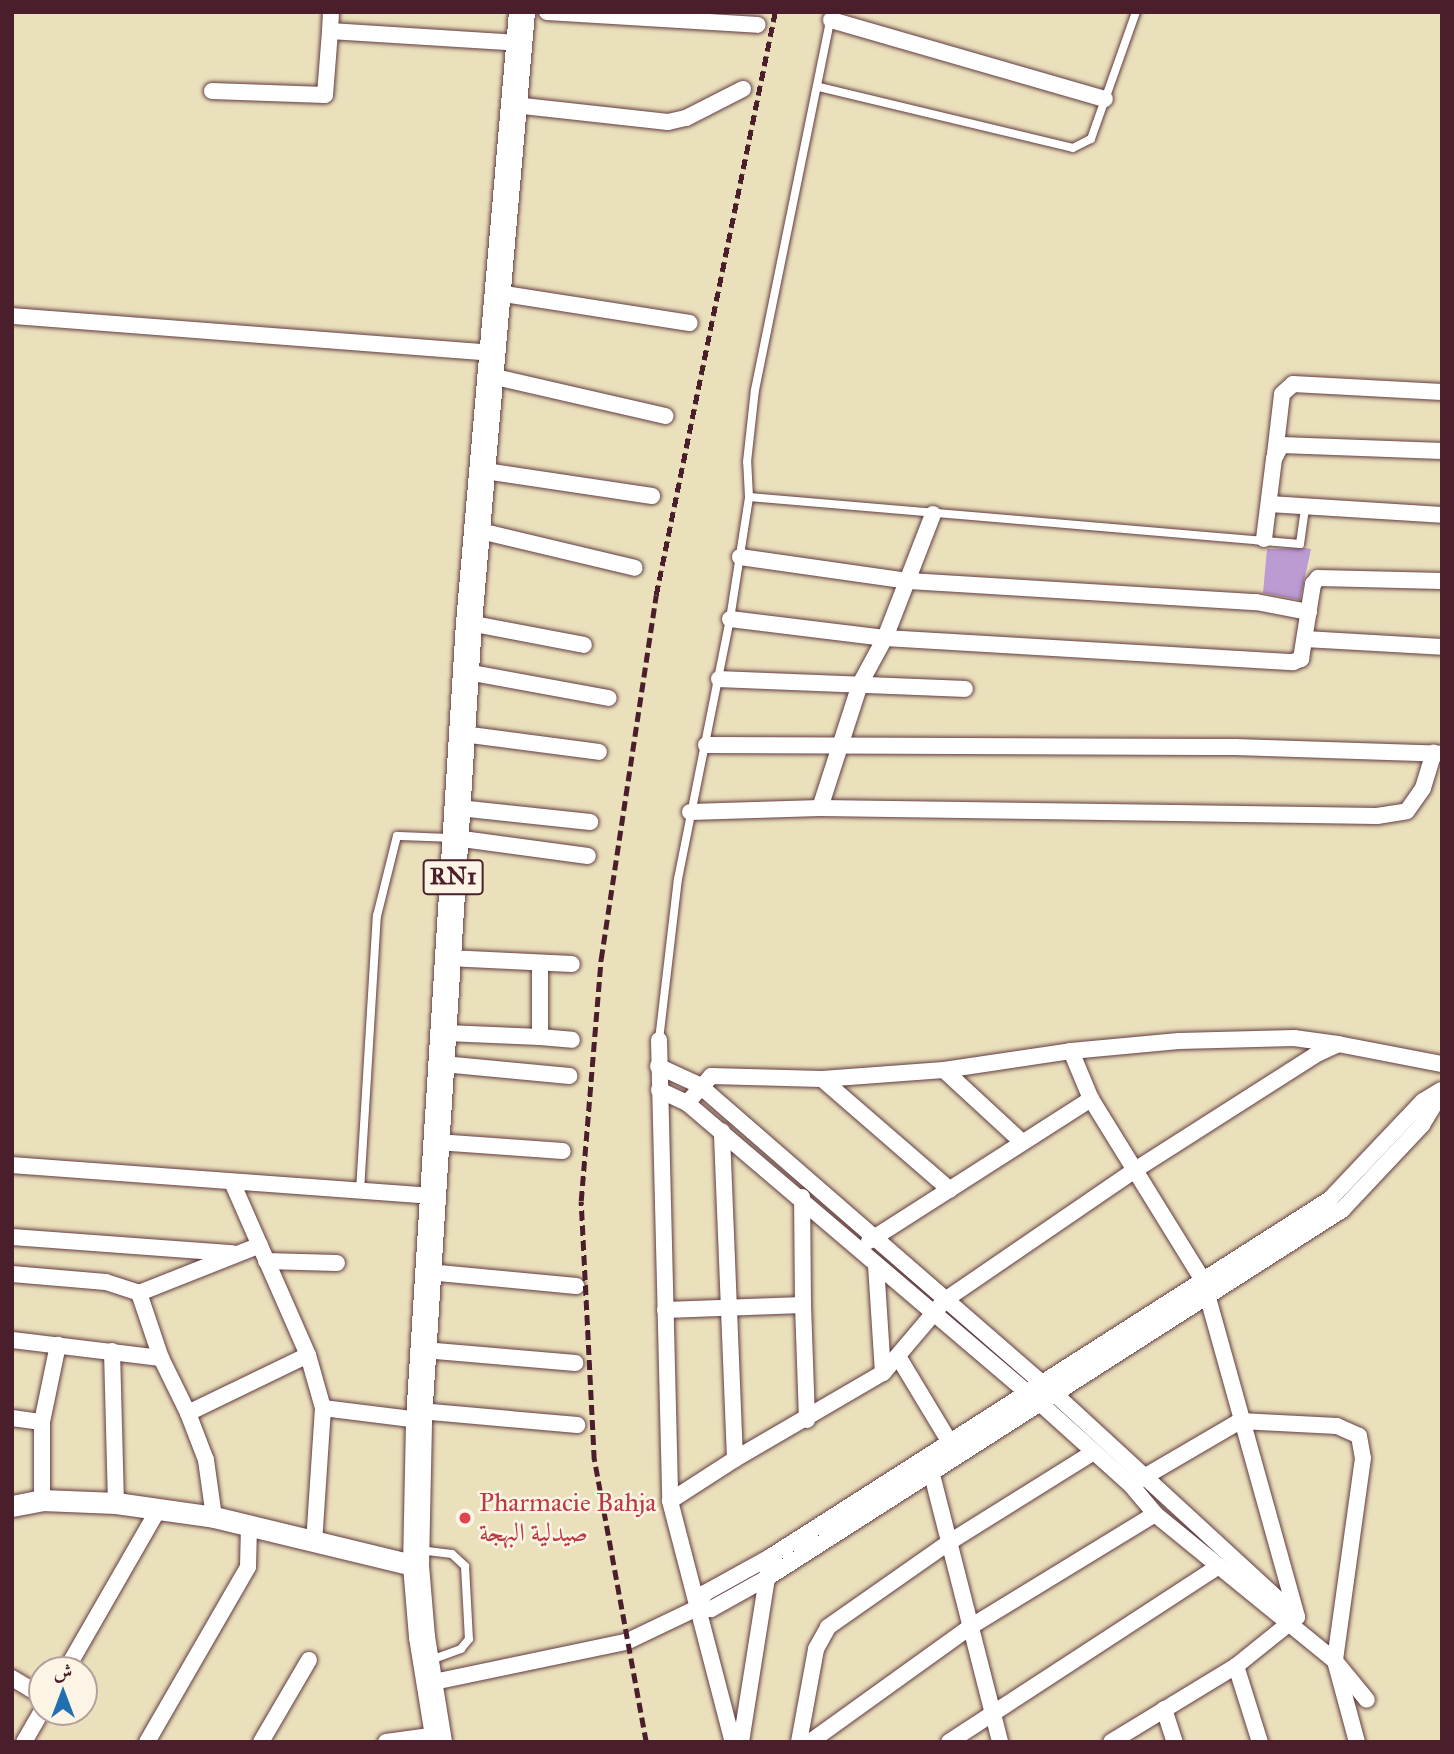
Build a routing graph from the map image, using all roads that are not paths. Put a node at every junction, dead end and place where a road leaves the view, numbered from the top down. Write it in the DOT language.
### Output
graph roads {
  1 [pos="331,12"];
  2 [pos="522,12"];
  3 [pos="547,12"];
  4 [pos="1136,12"];
  5 [pos="831,16"];
  6 [pos="758,25"];
  7 [pos="330,31"];
  8 [pos="519,43"];
  9 [pos="819,87"];
  10 [pos="743,89"];
  11 [pos="212,91"];
  12 [pos="1105,99"];
  13 [pos="514,105"];
  14 [pos="498,293"];
  15 [pos="12,316"];
  16 [pos="690,323"];
  17 [pos="492,365"];
  18 [pos="1442,392"];
  19 [pos="665,416"];
  20 [pos="1442,451"];
  21 [pos="1275,454"];
  22 [pos="485,471"];
  23 [pos="652,496"];
  24 [pos="749,498"];
  25 [pos="1269,504"];
  26 [pos="1306,507"];
  27 [pos="933,514"];
  28 [pos="1442,515"];
  29 [pos="476,530"];
  30 [pos="1264,540"];
  31 [pos="740,557"];
  32 [pos="635,568"];
  33 [pos="909,581"];
  34 [pos="1442,581"];
  35 [pos="1309,612"];
  36 [pos="730,619"];
  37 [pos="469,623"];
  38 [pos="885,638"];
  39 [pos="1306,639"];
  40 [pos="584,645"];
  41 [pos="1442,648"];
  42 [pos="467,672"];
  43 [pos="719,679"];
  44 [pos="860,684"];
  45 [pos="965,689"];
  46 [pos="609,698"];
  47 [pos="463,734"];
  48 [pos="706,745"];
  49 [pos="837,746"];
  50 [pos="599,752"];
  51 [pos="1438,753"];
  52 [pos="459,808"];
  53 [pos="820,808"];
  54 [pos="690,812"];
  55 [pos="590,822"];
  56 [pos="455,838"];
  57 [pos="588,856"];
  58 [pos="448,958"];
  59 [pos="540,963"];
  60 [pos="572,964"];
  61 [pos="446,1033"];
  62 [pos="540,1037"];
  63 [pos="572,1040"];
  64 [pos="659,1040"];
  65 [pos="1338,1044"];
  66 [pos="1071,1051"];
  67 [pos="443,1064"];
  68 [pos="1442,1064"];
  69 [pos="658,1066"];
  70 [pos="944,1070"];
  71 [pos="569,1076"];
  72 [pos="822,1079"];
  73 [pos="699,1085"];
  74 [pos="659,1090"];
  75 [pos="1442,1090"];
  76 [pos="1091,1099"];
  77 [pos="687,1103"];
  78 [pos="723,1107"];
  79 [pos="722,1136"];
  80 [pos="437,1142"];
  81 [pos="1022,1142"];
  82 [pos="563,1151"];
  83 [pos="12,1165"];
  84 [pos="1135,1170"];
  85 [pos="802,1179"];
  86 [pos="232,1182"];
  87 [pos="950,1190"];
  88 [pos="360,1191"];
  89 [pos="432,1196"];
  90 [pos="802,1202"];
  91 [pos="12,1237"];
  92 [pos="875,1237"];
  93 [pos="858,1248"];
  94 [pos="238,1253"];
  95 [pos="263,1253"];
  96 [pos="337,1264"];
  97 [pos="876,1265"];
  98 [pos="429,1272"];
  99 [pos="12,1274"];
  100 [pos="1203,1280"];
  101 [pos="576,1286"];
  102 [pos="139,1293"];
  103 [pos="1207,1297"];
  104 [pos="803,1305"];
  105 [pos="939,1306"];
  106 [pos="726,1309"];
  107 [pos="665,1310"];
  108 [pos="12,1340"];
  109 [pos="58,1345"];
  110 [pos="424,1350"];
  111 [pos="112,1351"];
  112 [pos="308,1355"];
  113 [pos="161,1358"];
  114 [pos="899,1358"];
  115 [pos="575,1363"];
  116 [pos="883,1373"];
  117 [pos="1042,1382"];
  118 [pos="1026,1393"];
  119 [pos="1056,1395"];
  120 [pos="1041,1404"];
  121 [pos="323,1408"];
  122 [pos="188,1413"];
  123 [pos="420,1415"];
  124 [pos="12,1418"];
  125 [pos="807,1420"];
  126 [pos="42,1422"];
  127 [pos="1240,1422"];
  128 [pos="577,1425"];
  129 [pos="954,1449"];
  130 [pos="1092,1453"];
  131 [pos="735,1460"];
  132 [pos="930,1464"];
  133 [pos="1138,1481"];
  134 [pos="42,1500"];
  135 [pos="670,1501"];
  136 [pos="116,1503"];
  137 [pos="12,1506"];
  138 [pos="159,1510"];
  139 [pos="1155,1514"];
  140 [pos="214,1517"];
  141 [pos="249,1525"];
  142 [pos="314,1542"];
  143 [pos="948,1543"];
  144 [pos="771,1557"];
  145 [pos="416,1558"];
  146 [pos="1219,1566"];
  147 [pos="767,1578"];
  148 [pos="695,1609"];
  149 [pos="1295,1624"];
  150 [pos="970,1627"];
  151 [pos="74,1656"];
  152 [pos="309,1660"];
  153 [pos="1335,1661"];
  154 [pos="1236,1666"];
  155 [pos="427,1672"];
  156 [pos="12,1678"];
  157 [pos="28,1688"];
  158 [pos="1367,1700"];
  159 [pos="1164,1709"];
  160 [pos="992,1710"];
  161 [pos="33,1726"];
  162 [pos="439,1738"];
  163 [pos="24,1742"];
  164 [pos="146,1742"];
  165 [pos="261,1742"];
  166 [pos="386,1742"];
  167 [pos="733,1742"];
  168 [pos="741,1742"];
  169 [pos="799,1742"];
  170 [pos="810,1742"];
  171 [pos="949,1742"];
  172 [pos="1000,1742"];
  173 [pos="1111,1742"];
  174 [pos="1175,1742"];
  175 [pos="1260,1742"];
  176 [pos="1357,1742"];
  1 -- 7 [label="street"];
  2 -- 8 [label="main road, RN1"];
  3 -- 6 [label="street"];
  4 -- 12 [label="lane"];
  5 -- 9 [label="lane"];
  5 -- 12 [label="street"];
  7 -- 8 [label="street"];
  7 -- 11 [label="street"];
  8 -- 13 [label="main road, RN1"];
  9 -- 12 [label="lane"];
  9 -- 24 [label="lane"];
  10 -- 13 [label="street"];
  13 -- 14 [label="main road, RN1"];
  14 -- 16 [label="street"];
  14 -- 17 [label="main road, RN1"];
  15 -- 17 [label="street"];
  17 -- 19 [label="street"];
  17 -- 22 [label="main road, RN1"];
  18 -- 21 [label="street"];
  20 -- 21 [label="street"];
  21 -- 25 [label="street"];
  22 -- 23 [label="street"];
  22 -- 29 [label="main road, RN1"];
  24 -- 27 [label="lane"];
  24 -- 31 [label="lane"];
  25 -- 26 [label="street"];
  25 -- 30 [label="street"];
  26 -- 28 [label="street"];
  26 -- 30 [label="lane"];
  27 -- 30 [label="lane"];
  27 -- 33 [label="street"];
  29 -- 32 [label="street"];
  29 -- 37 [label="main road, RN1"];
  31 -- 33 [label="street"];
  31 -- 36 [label="lane"];
  33 -- 35 [label="street"];
  33 -- 38 [label="street"];
  34 -- 35 [label="street"];
  35 -- 39 [label="street"];
  36 -- 38 [label="street"];
  36 -- 43 [label="lane"];
  37 -- 40 [label="street"];
  37 -- 42 [label="main road, RN1"];
  38 -- 39 [label="street"];
  38 -- 44 [label="street"];
  39 -- 41 [label="street"];
  42 -- 46 [label="street"];
  42 -- 47 [label="main road, RN1"];
  43 -- 44 [label="street"];
  43 -- 48 [label="lane"];
  44 -- 45 [label="street"];
  44 -- 49 [label="street"];
  47 -- 50 [label="street"];
  47 -- 52 [label="main road, RN1"];
  48 -- 49 [label="street"];
  48 -- 54 [label="lane"];
  49 -- 51 [label="street"];
  49 -- 53 [label="street"];
  51 -- 53 [label="street"];
  52 -- 55 [label="street"];
  52 -- 56 [label="main road, RN1"];
  53 -- 54 [label="street"];
  54 -- 64 [label="lane"];
  56 -- 57 [label="street"];
  56 -- 58 [label="main road, RN1"];
  56 -- 88 [label="lane"];
  58 -- 59 [label="street"];
  58 -- 61 [label="main road, RN1"];
  59 -- 60 [label="street"];
  59 -- 62 [label="street"];
  61 -- 62 [label="street"];
  61 -- 67 [label="main road, RN1"];
  62 -- 63 [label="street"];
  64 -- 69 [label="street"];
  65 -- 66 [label="street"];
  65 -- 68 [label="street"];
  65 -- 84 [label="street"];
  66 -- 70 [label="street"];
  66 -- 76 [label="street"];
  67 -- 71 [label="street"];
  67 -- 80 [label="main road, RN1"];
  69 -- 73 [label="street"];
  69 -- 74 [label="street"];
  70 -- 72 [label="street"];
  70 -- 81 [label="street"];
  72 -- 73 [label="street"];
  72 -- 87 [label="street"];
  73 -- 77 [label="street"];
  73 -- 78 [label="street"];
  74 -- 77 [label="street"];
  74 -- 107 [label="street"];
  75 -- 100 [label="street"];
  75 -- 103 [label="street"];
  76 -- 81 [label="street"];
  76 -- 84 [label="street"];
  77 -- 79 [label="street"];
  78 -- 79 [label="street"];
  78 -- 85 [label="street"];
  79 -- 90 [label="street"];
  79 -- 106 [label="street"];
  80 -- 82 [label="street"];
  80 -- 89 [label="main road, RN1"];
  81 -- 87 [label="street"];
  83 -- 86 [label="street"];
  84 -- 100 [label="street"];
  84 -- 105 [label="street"];
  85 -- 90 [label="street"];
  85 -- 92 [label="street"];
  86 -- 88 [label="street"];
  86 -- 95 [label="street"];
  87 -- 92 [label="street"];
  88 -- 89 [label="street"];
  89 -- 98 [label="main road, RN1"];
  90 -- 93 [label="street"];
  90 -- 104 [label="street"];
  91 -- 94 [label="street"];
  92 -- 93 [label="street"];
  92 -- 105 [label="street"];
  93 -- 97 [label="street"];
  94 -- 95 [label="street"];
  94 -- 102 [label="street"];
  95 -- 96 [label="street"];
  95 -- 112 [label="street"];
  97 -- 105 [label="street"];
  97 -- 116 [label="street"];
  98 -- 101 [label="street"];
  98 -- 110 [label="main road, RN1"];
  99 -- 102 [label="street"];
  100 -- 103 [label="street"];
  100 -- 117 [label="street"];
  102 -- 113 [label="street"];
  103 -- 119 [label="street"];
  103 -- 127 [label="street"];
  104 -- 106 [label="street"];
  104 -- 125 [label="street"];
  105 -- 114 [label="street"];
  105 -- 117 [label="street"];
  105 -- 118 [label="street"];
  106 -- 107 [label="street"];
  106 -- 131 [label="street"];
  107 -- 135 [label="street"];
  108 -- 109 [label="street"];
  109 -- 111 [label="street"];
  109 -- 126 [label="street"];
  110 -- 115 [label="street"];
  110 -- 123 [label="main road, RN1"];
  111 -- 113 [label="street"];
  111 -- 136 [label="street"];
  112 -- 121 [label="street"];
  112 -- 122 [label="street"];
  113 -- 122 [label="street"];
  114 -- 116 [label="street"];
  114 -- 129 [label="street"];
  116 -- 125 [label="street"];
  117 -- 118 [label="street"];
  117 -- 119 [label="street"];
  118 -- 120 [label="street"];
  118 -- 129 [label="street"];
  119 -- 120 [label="street"];
  119 -- 133 [label="street"];
  120 -- 129 [label="street"];
  120 -- 130 [label="street"];
  121 -- 123 [label="street"];
  121 -- 142 [label="street"];
  122 -- 140 [label="street"];
  123 -- 128 [label="street"];
  123 -- 145 [label="main road, RN1"];
  124 -- 126 [label="street"];
  125 -- 131 [label="street"];
  126 -- 134 [label="street"];
  127 -- 133 [label="street"];
  127 -- 149 [label="street"];
  127 -- 153 [label="street"];
  129 -- 132 [label="street"];
  130 -- 133 [label="street"];
  130 -- 143 [label="street"];
  131 -- 135 [label="street"];
  132 -- 143 [label="street"];
  132 -- 144 [label="street"];
  132 -- 147 [label="street"];
  133 -- 139 [label="street"];
  133 -- 149 [label="street"];
  134 -- 136 [label="street"];
  134 -- 137 [label="street"];
  135 -- 148 [label="street"];
  136 -- 138 [label="street"];
  138 -- 140 [label="street"];
  138 -- 151 [label="street"];
  139 -- 146 [label="street"];
  139 -- 150 [label="street"];
  140 -- 141 [label="street"];
  141 -- 142 [label="street"];
  141 -- 164 [label="street"];
  142 -- 145 [label="street"];
  143 -- 150 [label="street"];
  143 -- 169 [label="street"];
  144 -- 147 [label="street"];
  144 -- 148 [label="street"];
  145 -- 155 [label="main road, RN1"];
  145 -- 155 [label="lane"];
  146 -- 149 [label="street"];
  146 -- 160 [label="street"];
  147 -- 148 [label="street"];
  147 -- 168 [label="street"];
  148 -- 155 [label="street"];
  148 -- 167 [label="street"];
  149 -- 153 [label="street"];
  149 -- 154 [label="street"];
  150 -- 160 [label="street"];
  150 -- 170 [label="street"];
  152 -- 165 [label="street"];
  153 -- 158 [label="street"];
  153 -- 176 [label="street"];
  154 -- 159 [label="street"];
  154 -- 175 [label="street"];
  155 -- 162 [label="main road, RN1"];
  156 -- 157 [label="street"];
  159 -- 173 [label="street"];
  159 -- 174 [label="street"];
  160 -- 171 [label="street"];
  160 -- 172 [label="street"];
  161 -- 163 [label="street"];
  162 -- 166 [label="street"];
}
